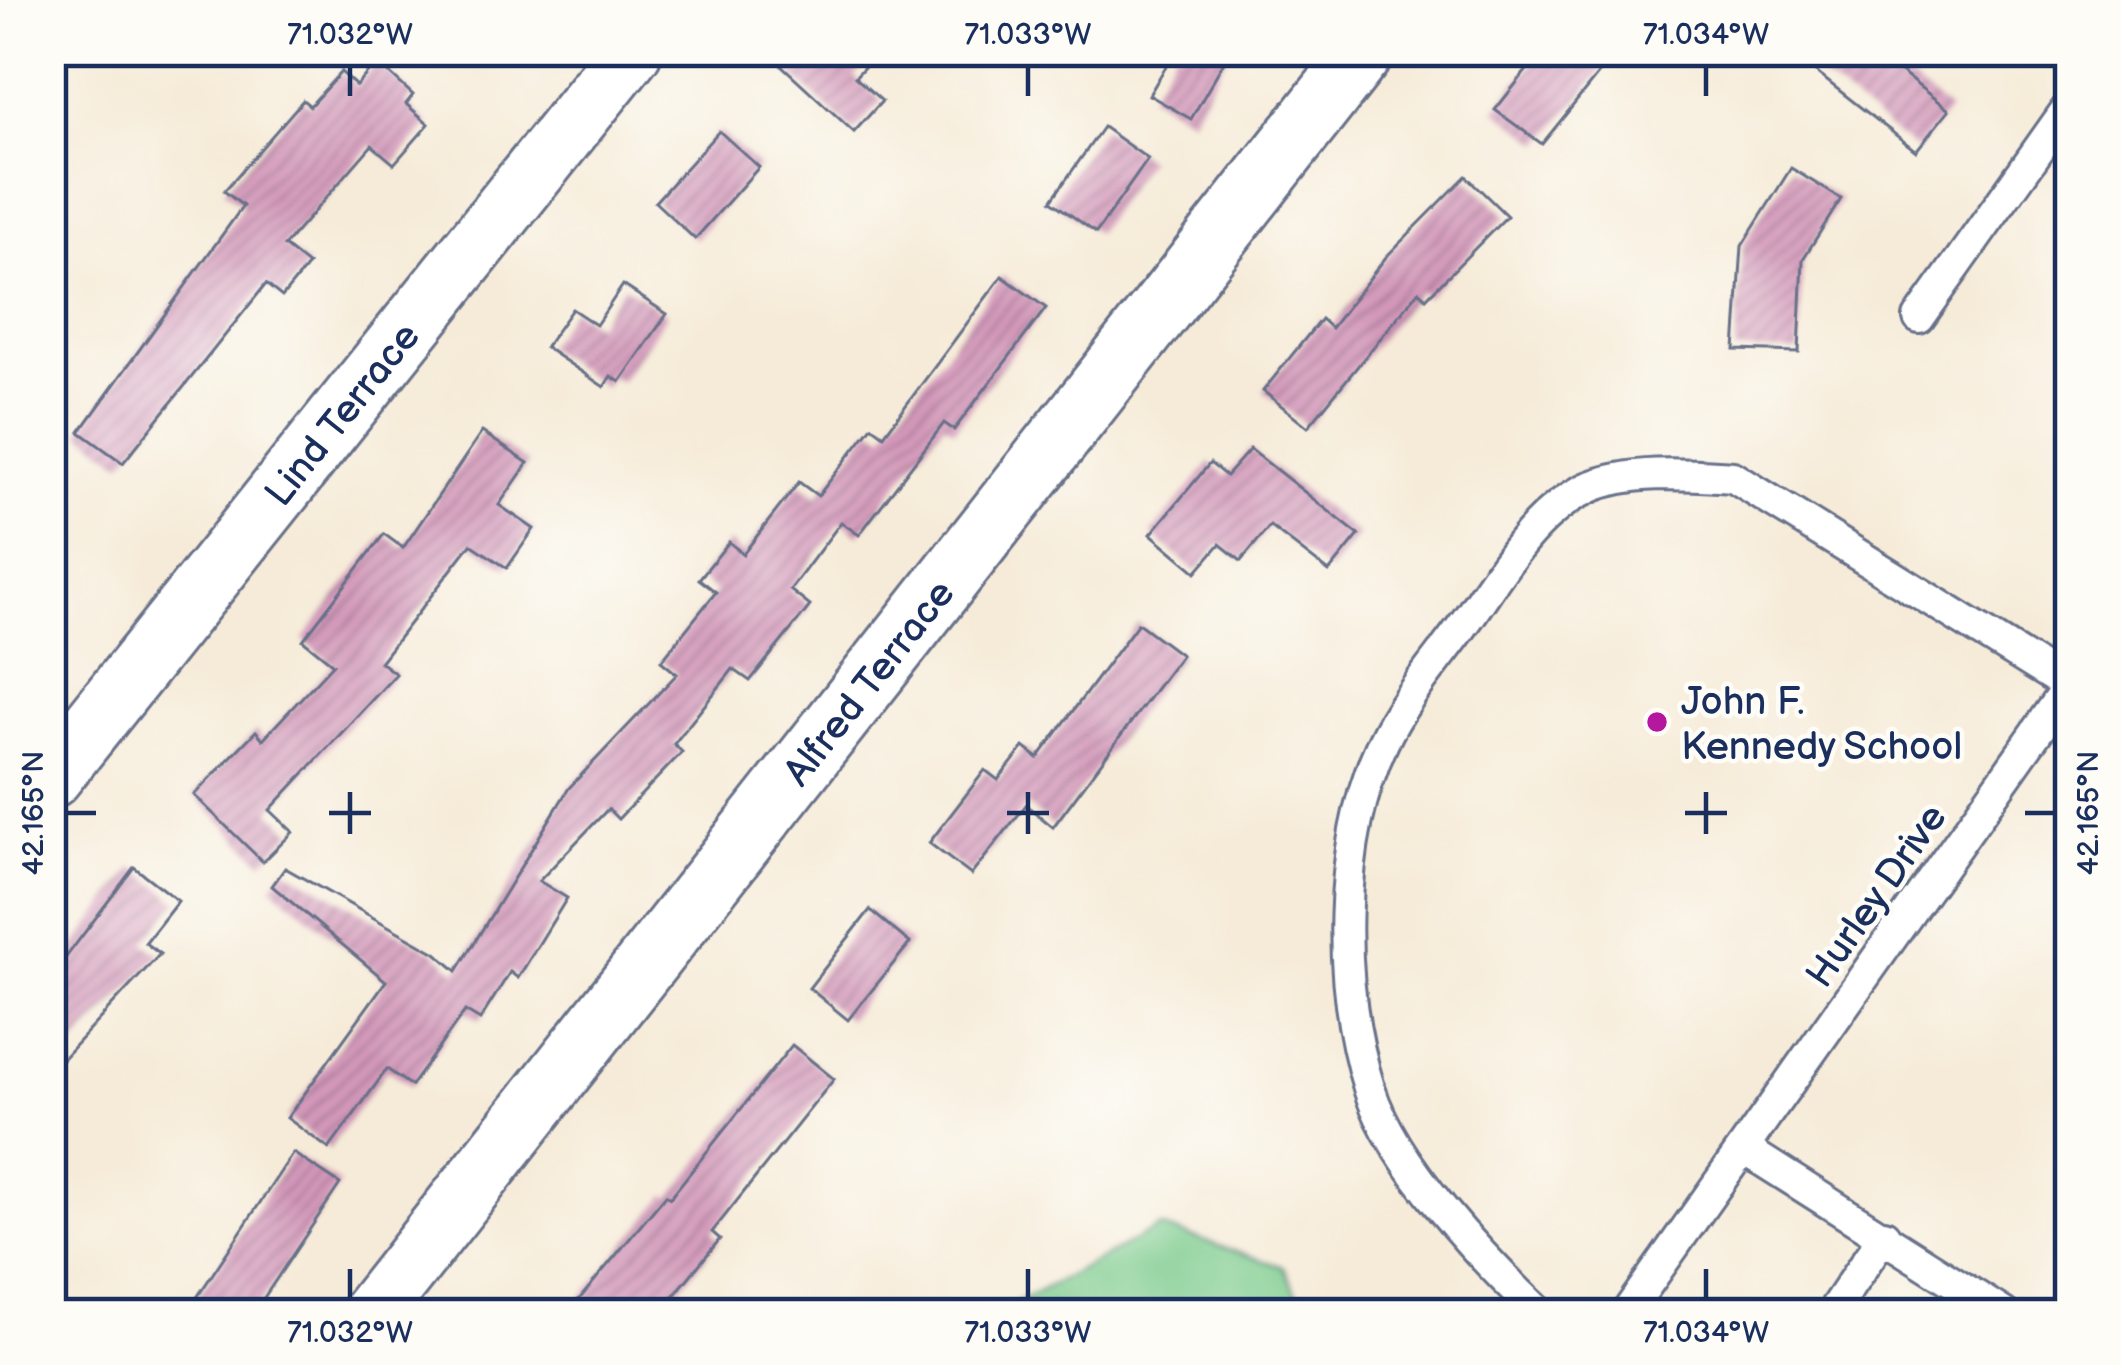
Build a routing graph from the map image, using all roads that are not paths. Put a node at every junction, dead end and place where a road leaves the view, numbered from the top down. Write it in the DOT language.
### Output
graph roads {
  1 [pos="631,51"];
  2 [pos="1364,51"];
  3 [pos="2070,105"];
  4 [pos="1919,318"];
  5 [pos="2070,685"];
  6 [pos="51,777"];
  7 [pos="1744,1149"];
  8 [pos="1884,1234"];
  9 [pos="371,1314"];
  10 [pos="1541,1314"];
  11 [pos="1626,1314"];
  12 [pos="1831,1314"];
  13 [pos="2004,1314"];
  1 -- 6 [label="street, Lind Terrace"];
  2 -- 9 [label="street, Alfred Terrace"];
  3 -- 4 [label="lane"];
  5 -- 7 [label="lane, Hurley Drive"];
  5 -- 10 [label="lane"];
  7 -- 8 [label="lane"];
  7 -- 11 [label="lane, Hurley Drive"];
  8 -- 12 [label="lane"];
  8 -- 13 [label="lane"];
}
